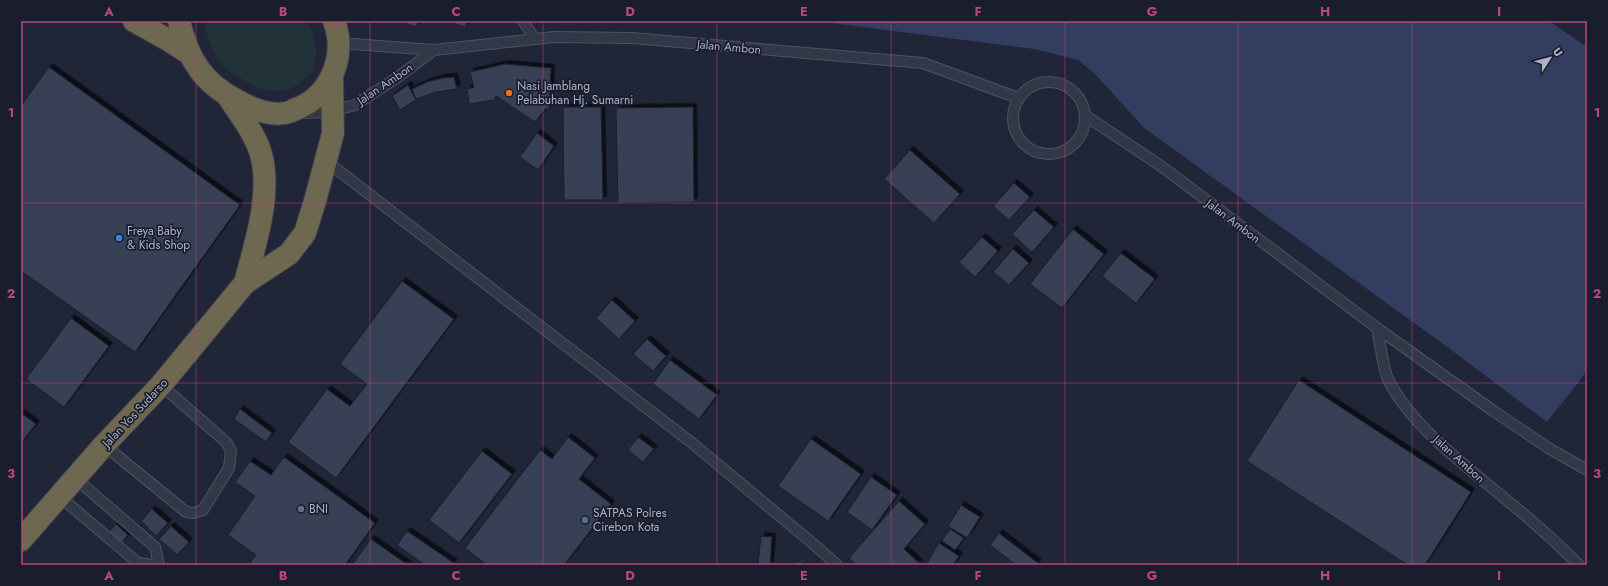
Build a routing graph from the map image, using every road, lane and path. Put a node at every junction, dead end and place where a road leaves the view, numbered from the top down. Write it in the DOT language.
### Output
graph roads {
  1 [pos="134,21"];
  2 [pos="179,21"];
  3 [pos="523,21"];
  4 [pos="337,30"];
  5 [pos="535,39"];
  6 [pos="434,50"];
  7 [pos="190,54"];
  8 [pos="332,78"];
  9 [pos="228,96"];
  10 [pos="1018,98"];
  11 [pos="332,111"];
  12 [pos="285,114"];
  13 [pos="1086,116"];
  14 [pos="326,161"];
  15 [pos="245,283"];
  16 [pos="1377,328"];
  17 [pos="161,385"];
  18 [pos="104,445"];
  19 [pos="1587,470"];
  20 [pos="75,478"];
  21 [pos="59,496"];
  22 [pos="21,540"];
  23 [pos="152,565"];
  24 [pos="159,565"];
  25 [pos="837,565"];
  26 [pos="1579,565"];
  1 -- 7 [label="highway"];
  2 -- 7 [label="highway"];
  3 -- 5 [label="lane"];
  4 -- 6 [label="lane, Jalan Ambon"];
  4 -- 8 [label="highway"];
  5 -- 6 [label="lane, Jalan Ambon"];
  5 -- 10 [label="lane, Jalan Ambon"];
  6 -- 11 [label="lane, Jalan Ambon"];
  7 -- 9 [label="highway"];
  8 -- 11 [label="highway, Jalan Yos Sudarso"];
  8 -- 12 [label="highway"];
  9 -- 12 [label="highway"];
  9 -- 15 [label="highway, Jalan Yos Sudarso"];
  10 -- 13 [label="lane"];
  10 -- 13 [label="lane"];
  11 -- 12 [label="lane, Jalan Ambon"];
  11 -- 14 [label="highway, Jalan Yos Sudarso"];
  13 -- 16 [label="lane, Jalan Ambon"];
  14 -- 15 [label="highway, Jalan Yos Sudarso"];
  14 -- 25 [label="lane"];
  15 -- 17 [label="highway, Jalan Yos Sudarso"];
  16 -- 19 [label="lane, Jalan Ambon"];
  16 -- 26 [label="lane, Jalan Ambon"];
  17 -- 18 [label="highway, Jalan Yos Sudarso"];
  17 -- 18 [label="lane"];
  18 -- 20 [label="highway, Jalan Yos Sudarso"];
  20 -- 21 [label="highway, Jalan Yos Sudarso"];
  20 -- 24 [label="lane"];
  21 -- 22 [label="highway, Jalan Yos Sudarso"];
  21 -- 23 [label="lane"];
}
